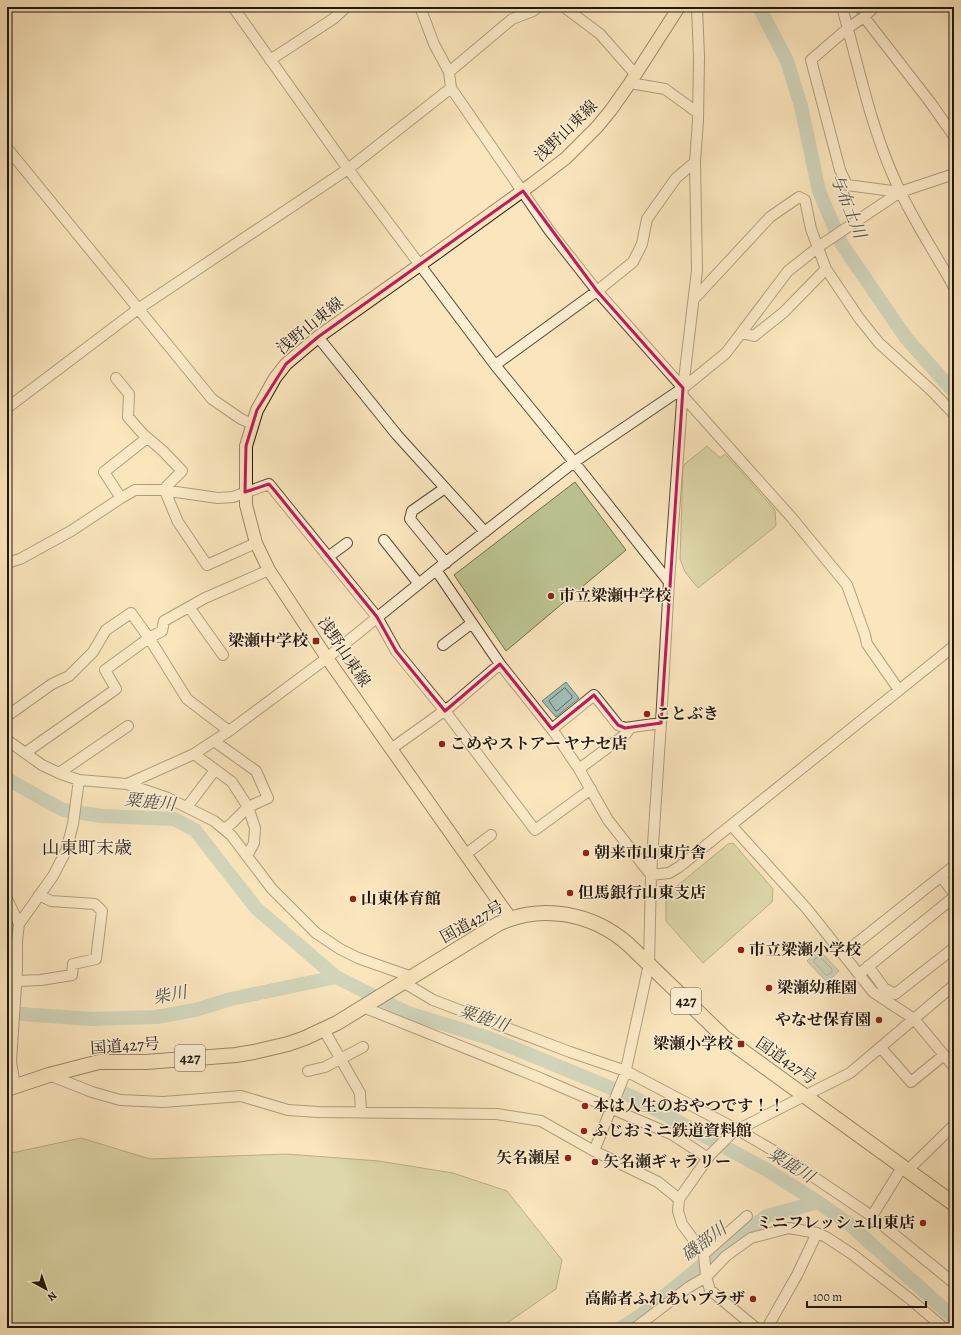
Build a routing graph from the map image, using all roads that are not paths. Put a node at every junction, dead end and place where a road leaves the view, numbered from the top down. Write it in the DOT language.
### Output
graph roads {
  1 [pos="233,7"];
  2 [pos="346,7"];
  3 [pos="420,7"];
  4 [pos="538,7"];
  5 [pos="564,7"];
  6 [pos="679,7"];
  7 [pos="697,7"];
  8 [pos="842,7"];
  9 [pos="874,7"];
  10 [pos="864,17"];
  11 [pos="848,28"];
  12 [pos="270,60"];
  13 [pos="449,72"];
  14 [pos="633,79"];
  15 [pos="451,88"];
  16 [pos="698,113"];
  17 [pos="954,136"];
  18 [pos="7,148"];
  19 [pos="695,162"];
  20 [pos="348,169"];
  21 [pos="954,174"];
  22 [pos="522,191"];
  23 [pos="900,192"];
  24 [pos="820,246"];
  25 [pos="419,266"];
  26 [pos="826,269"];
  27 [pos="954,287"];
  28 [pos="597,291"];
  29 [pos="694,299"];
  30 [pos="138,309"];
  31 [pos="742,333"];
  32 [pos="318,337"];
  33 [pos="495,365"];
  34 [pos="116,378"];
  35 [pos="683,392"];
  36 [pos="7,408"];
  37 [pos="954,414"];
  38 [pos="253,424"];
  39 [pos="147,438"];
  40 [pos="574,462"];
  41 [pos="445,488"];
  42 [pos="164,491"];
  43 [pos="245,492"];
  44 [pos="121,498"];
  45 [pos="485,532"];
  46 [pos="384,540"];
  47 [pos="256,543"];
  48 [pos="346,543"];
  49 [pos="328,557"];
  50 [pos="446,562"];
  51 [pos="7,563"];
  52 [pos="269,570"];
  53 [pos="436,570"];
  54 [pos="669,582"];
  55 [pos="420,584"];
  56 [pos="189,607"];
  57 [pos="377,617"];
  58 [pos="472,623"];
  59 [pos="149,638"];
  60 [pos="443,644"];
  61 [pos="954,646"];
  62 [pos="223,655"];
  63 [pos="327,658"];
  64 [pos="500,664"];
  65 [pos="900,690"];
  66 [pos="444,710"];
  67 [pos="7,716"];
  68 [pos="661,723"];
  69 [pos="128,726"];
  70 [pos="630,728"];
  71 [pos="552,729"];
  72 [pos="229,731"];
  73 [pos="7,740"];
  74 [pos="214,741"];
  75 [pos="391,749"];
  76 [pos="25,752"];
  77 [pos="194,754"];
  78 [pos="579,769"];
  79 [pos="215,770"];
  80 [pos="59,773"];
  81 [pos="79,784"];
  82 [pos="127,784"];
  83 [pos="591,789"];
  84 [pos="248,807"];
  85 [pos="187,808"];
  86 [pos="731,825"];
  87 [pos="224,829"];
  88 [pos="491,834"];
  89 [pos="466,854"];
  90 [pos="247,856"];
  91 [pos="954,866"];
  92 [pos="651,875"];
  93 [pos="941,876"];
  94 [pos="954,894"];
  95 [pos="39,895"];
  96 [pos="954,897"];
  97 [pos="7,899"];
  98 [pos="511,919"];
  99 [pos="19,924"];
  100 [pos="954,948"];
  101 [pos="843,954"];
  102 [pos="649,964"];
  103 [pos="868,966"];
  104 [pos="859,974"];
  105 [pos="17,981"];
  106 [pos="405,982"];
  107 [pos="954,985"];
  108 [pos="12,1004"];
  109 [pos="364,1006"];
  110 [pos="914,1020"];
  111 [pos="324,1030"];
  112 [pos="363,1046"];
  113 [pos="881,1048"];
  114 [pos="944,1055"];
  115 [pos="341,1059"];
  116 [pos="954,1067"];
  117 [pos="308,1071"];
  118 [pos="626,1072"];
  119 [pos="49,1075"];
  120 [pos="11,1087"];
  121 [pos="805,1096"];
  122 [pos="612,1108"];
  123 [pos="361,1112"];
  124 [pos="954,1125"];
  125 [pos="736,1131"];
  126 [pos="594,1151"];
  127 [pos="709,1157"];
  128 [pos="905,1168"];
  129 [pos="679,1199"];
  130 [pos="954,1204"];
  131 [pos="747,1216"];
  132 [pos="872,1216"];
  133 [pos="817,1233"];
  134 [pos="704,1254"];
  135 [pos="706,1277"];
  136 [pos="954,1283"];
  137 [pos="636,1328"];
  138 [pos="756,1328"];
  139 [pos="768,1328"];
  140 [pos="944,1328"];
  1 -- 12 [label="street"];
  2 -- 12 [label="street"];
  3 -- 13 [label="street"];
  4 -- 13 [label="street"];
  5 -- 14 [label="street"];
  6 -- 14 [label="main road, 浅野山東線"];
  7 -- 16 [label="street"];
  8 -- 11 [label="street"];
  9 -- 10 [label="street"];
  10 -- 11 [label="street"];
  10 -- 17 [label="street"];
  11 -- 23 [label="street"];
  11 -- 23 [label="street"];
  12 -- 20 [label="street"];
  13 -- 15 [label="street"];
  14 -- 16 [label="street"];
  14 -- 22 [label="main road, 浅野山東線"];
  15 -- 20 [label="street"];
  15 -- 22 [label="street"];
  16 -- 19 [label="street"];
  18 -- 30 [label="street"];
  19 -- 28 [label="street"];
  19 -- 29 [label="street"];
  20 -- 25 [label="street"];
  20 -- 30 [label="street"];
  21 -- 23 [label="street"];
  22 -- 25 [label="main road, 浅野山東線"];
  22 -- 28 [label="street"];
  23 -- 24 [label="street"];
  23 -- 27 [label="street"];
  24 -- 26 [label="street"];
  24 -- 29 [label="street"];
  24 -- 31 [label="street"];
  25 -- 32 [label="main road, 浅野山東線"];
  25 -- 33 [label="street"];
  26 -- 31 [label="street"];
  26 -- 37 [label="street"];
  28 -- 33 [label="street"];
  28 -- 35 [label="street"];
  29 -- 35 [label="street"];
  30 -- 36 [label="street"];
  30 -- 38 [label="street"];
  31 -- 35 [label="street"];
  32 -- 38 [label="main road, 浅野山東線"];
  32 -- 41 [label="street"];
  33 -- 40 [label="street"];
  34 -- 39 [label="street"];
  35 -- 40 [label="street"];
  35 -- 54 [label="street"];
  35 -- 65 [label="street"];
  38 -- 43 [label="main road, 浅野山東線"];
  39 -- 42 [label="street"];
  39 -- 44 [label="street"];
  40 -- 45 [label="street"];
  40 -- 54 [label="street"];
  41 -- 45 [label="street"];
  41 -- 50 [label="street"];
  42 -- 43 [label="street"];
  42 -- 44 [label="street"];
  42 -- 47 [label="street"];
  43 -- 47 [label="main road, 浅野山東線"];
  43 -- 49 [label="street"];
  44 -- 51 [label="street"];
  45 -- 50 [label="street"];
  46 -- 55 [label="street"];
  47 -- 52 [label="main road, 浅野山東線"];
  48 -- 49 [label="street"];
  49 -- 57 [label="street"];
  50 -- 53 [label="street"];
  52 -- 56 [label="street"];
  52 -- 63 [label="main road, 浅野山東線"];
  53 -- 55 [label="street"];
  53 -- 58 [label="street"];
  54 -- 68 [label="street"];
  55 -- 57 [label="street"];
  56 -- 59 [label="street"];
  56 -- 62 [label="street"];
  57 -- 63 [label="street"];
  57 -- 66 [label="street"];
  58 -- 60 [label="street"];
  58 -- 64 [label="street"];
  59 -- 67 [label="street"];
  59 -- 72 [label="street"];
  59 -- 76 [label="street"];
  61 -- 65 [label="street"];
  63 -- 72 [label="street"];
  63 -- 75 [label="main road, 浅野山東線"];
  64 -- 66 [label="street"];
  64 -- 71 [label="street"];
  65 -- 86 [label="street"];
  66 -- 75 [label="street"];
  66 -- 83 [label="street"];
  68 -- 70 [label="street"];
  68 -- 92 [label="street"];
  69 -- 80 [label="street"];
  70 -- 71 [label="street"];
  70 -- 78 [label="street"];
  71 -- 78 [label="street"];
  72 -- 74 [label="street"];
  73 -- 76 [label="street"];
  74 -- 77 [label="street"];
  74 -- 84 [label="street"];
  75 -- 89 [label="main road, 浅野山東線"];
  76 -- 80 [label="street"];
  77 -- 79 [label="street"];
  77 -- 82 [label="street"];
  78 -- 83 [label="street"];
  79 -- 84 [label="street"];
  79 -- 85 [label="street"];
  80 -- 81 [label="street"];
  81 -- 82 [label="street"];
  81 -- 95 [label="street"];
  82 -- 85 [label="street"];
  83 -- 92 [label="street"];
  84 -- 87 [label="street"];
  84 -- 90 [label="street"];
  85 -- 87 [label="street"];
  86 -- 92 [label="street"];
  86 -- 101 [label="street"];
  87 -- 90 [label="street"];
  88 -- 89 [label="street"];
  89 -- 98 [label="main road, 浅野山東線"];
  90 -- 106 [label="street"];
  91 -- 93 [label="street"];
  92 -- 102 [label="street"];
  93 -- 94 [label="street"];
  93 -- 101 [label="street"];
  95 -- 99 [label="street"];
  95 -- 105 [label="street"];
  96 -- 103 [label="street"];
  97 -- 99 [label="street"];
  98 -- 102 [label="highway, 国道427号 / 427"];
  98 -- 106 [label="highway, 国道427号 / 427"];
  99 -- 105 [label="street"];
  100 -- 103 [label="street"];
  101 -- 104 [label="street"];
  102 -- 118 [label="street"];
  102 -- 121 [label="highway, 国道427号 / 427"];
  103 -- 104 [label="street"];
  104 -- 110 [label="street"];
  105 -- 108 [label="street"];
  106 -- 109 [label="highway, 国道427号 / 427"];
  106 -- 118 [label="street"];
  107 -- 110 [label="street"];
  108 -- 120 [label="street"];
  109 -- 111 [label="highway, 国道427号 / 427"];
  109 -- 122 [label="street"];
  110 -- 113 [label="street"];
  110 -- 114 [label="street"];
  111 -- 115 [label="street"];
  111 -- 119 [label="highway, 国道427号 / 427"];
  112 -- 115 [label="street"];
  113 -- 114 [label="street"];
  113 -- 121 [label="street"];
  114 -- 116 [label="street"];
  115 -- 117 [label="street"];
  115 -- 123 [label="street"];
  118 -- 122 [label="street"];
  118 -- 125 [label="street"];
  119 -- 120 [label="highway, 国道427号 / 427"];
  119 -- 123 [label="street"];
  121 -- 125 [label="street"];
  121 -- 128 [label="highway, 国道427号 / 427"];
  122 -- 126 [label="street"];
  122 -- 127 [label="street"];
  123 -- 126 [label="street"];
  124 -- 128 [label="street"];
  125 -- 127 [label="street"];
  125 -- 132 [label="street"];
  126 -- 129 [label="street"];
  127 -- 129 [label="street"];
  128 -- 130 [label="highway, 国道427号 / 427"];
  128 -- 132 [label="street"];
  129 -- 134 [label="street"];
  131 -- 134 [label="street"];
  132 -- 136 [label="street"];
  133 -- 135 [label="street"];
  133 -- 139 [label="street"];
  133 -- 140 [label="street"];
  134 -- 135 [label="street"];
  135 -- 137 [label="street"];
  135 -- 138 [label="street"];
}
